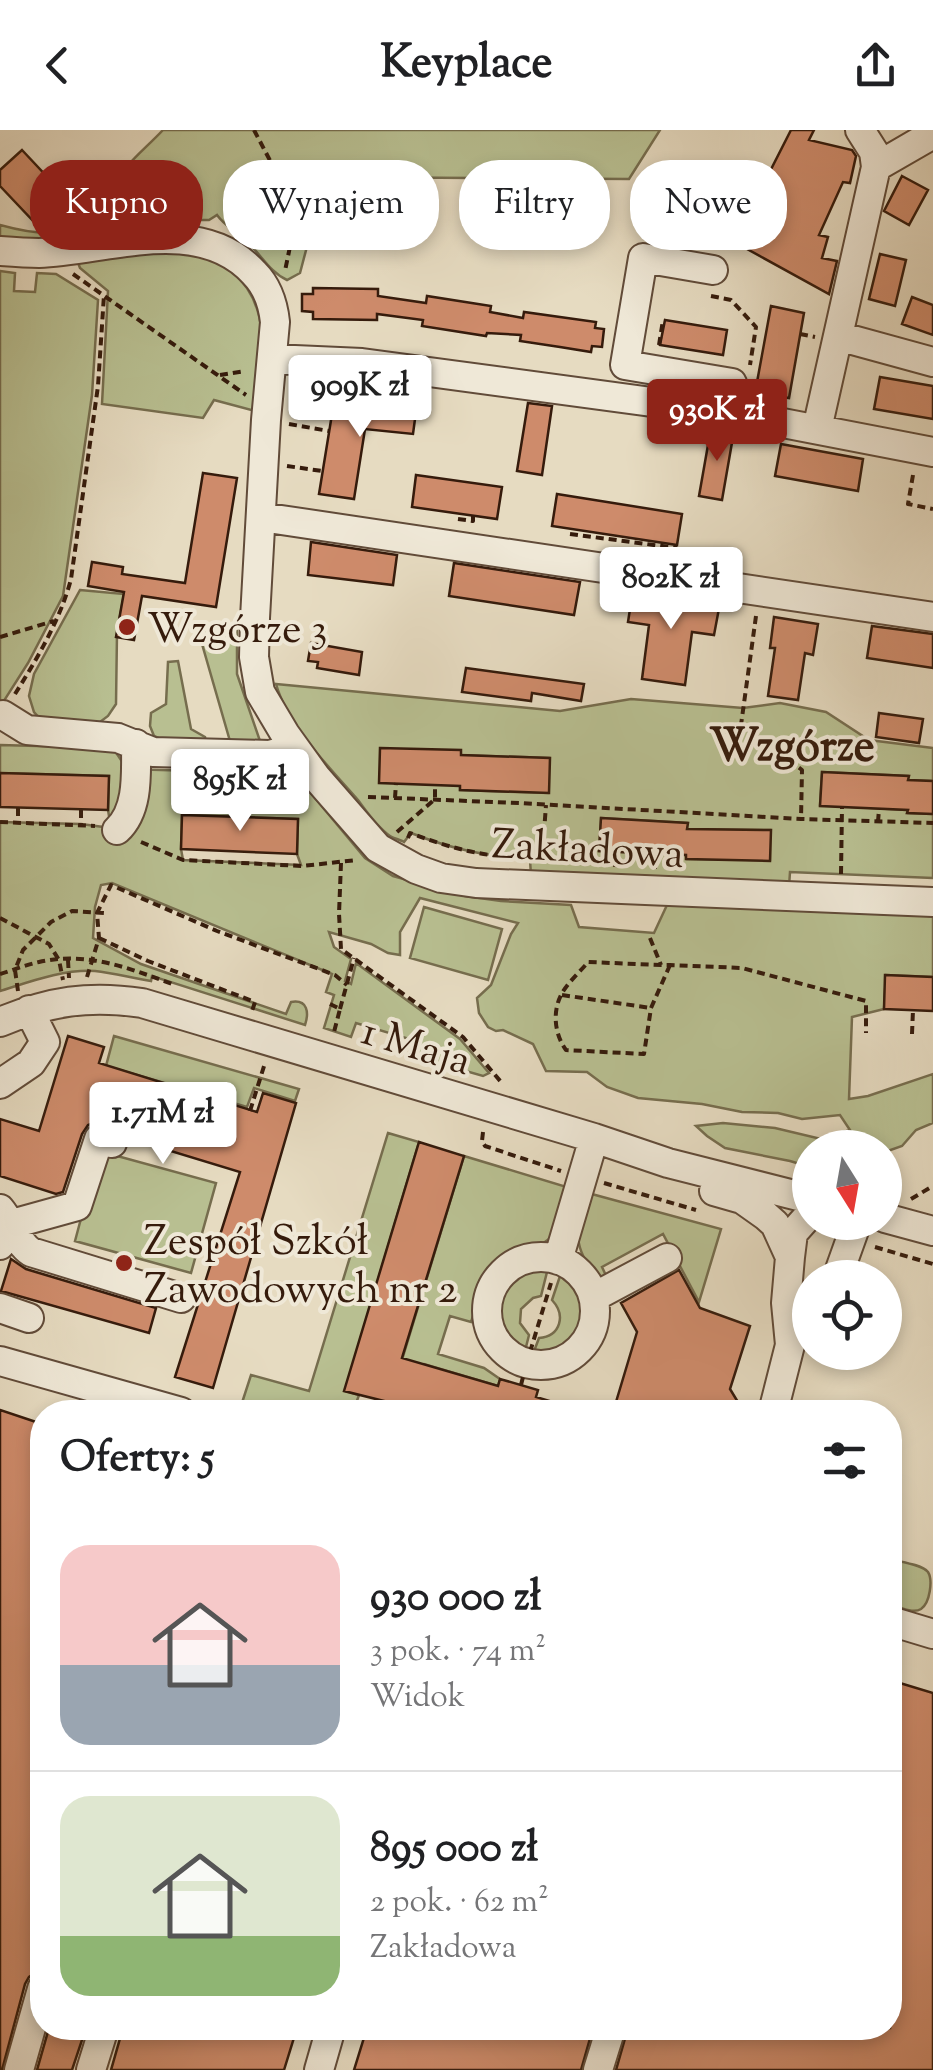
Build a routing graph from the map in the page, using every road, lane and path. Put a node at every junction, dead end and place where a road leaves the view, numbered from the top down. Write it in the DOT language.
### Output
graph roads {
  1 [pos="254,130"];
  2 [pos="860,130"];
  3 [pos="933,134"];
  4 [pos="876,168"];
  5 [pos="0,251"];
  6 [pos="68,270"];
  7 [pos="712,283"];
  8 [pos="283,284"];
  9 [pos="104,295"];
  10 [pos="663,320"];
  11 [pos="838,336"];
  12 [pos="671,350"];
  13 [pos="272,359"];
  14 [pos="933,362"];
  15 [pos="625,364"];
  16 [pos="748,379"];
  17 [pos="619,398"];
  18 [pos="726,412"];
  19 [pos="267,416"];
  20 [pos="817,429"];
  21 [pos="329,432"];
  22 [pos="926,451"];
  23 [pos="264,463"];
  24 [pos="322,472"];
  25 [pos="933,509"];
  26 [pos="473,516"];
  27 [pos="260,517"];
  28 [pos="453,519"];
  29 [pos="571,534"];
  30 [pos="677,548"];
  31 [pos="760,592"];
  32 [pos="933,617"];
  33 [pos="54,622"];
  34 [pos="0,637"];
  35 [pos="3,715"];
  36 [pos="136,744"];
  37 [pos="294,748"];
  38 [pos="396,784"];
  39 [pos="436,785"];
  40 [pos="480,790"];
  41 [pos="520,792"];
  42 [pos="332,795"];
  43 [pos="395,798"];
  44 [pos="435,799"];
  45 [pos="480,801"];
  46 [pos="519,803"];
  47 [pos="546,804"];
  48 [pos="842,807"];
  49 [pos="18,808"];
  50 [pos="879,809"];
  51 [pos="80,810"];
  52 [pos="927,814"];
  53 [pos="802,819"];
  54 [pos="842,820"];
  55 [pos="0,822"];
  56 [pos="878,822"];
  57 [pos="18,823"];
  58 [pos="930,823"];
  59 [pos="81,824"];
  60 [pos="116,830"];
  61 [pos="391,846"];
  62 [pos="210,850"];
  63 [pos="270,853"];
  64 [pos="514,858"];
  65 [pos="210,862"];
  66 [pos="341,863"];
  67 [pos="268,864"];
  68 [pos="840,874"];
  69 [pos="541,886"];
  70 [pos="933,902"];
  71 [pos="97,913"];
  72 [pos="104,913"];
  73 [pos="0,918"];
  74 [pos="36,938"];
  75 [pos="99,938"];
  76 [pos="650,938"];
  77 [pos="354,958"];
  78 [pos="68,960"];
  79 [pos="148,961"];
  80 [pos="661,965"];
  81 [pos="670,965"];
  82 [pos="87,977"];
  83 [pos="142,982"];
  84 [pos="347,984"];
  85 [pos="561,995"];
  86 [pos="24,1000"];
  87 [pos="330,1004"];
  88 [pos="652,1008"];
  89 [pos="340,1010"];
  90 [pos="913,1010"];
  91 [pos="250,1016"];
  92 [pos="0,1022"];
  93 [pos="866,1033"];
  94 [pos="912,1034"];
  95 [pos="331,1040"];
  96 [pos="266,1061"];
  97 [pos="0,1084"];
  98 [pos="511,1095"];
  99 [pos="250,1110"];
  100 [pos="486,1123"];
  101 [pos="594,1138"];
  102 [pos="112,1143"];
  103 [pos="668,1162"];
  104 [pos="564,1172"];
  105 [pos="592,1180"];
  106 [pos="933,1186"];
  107 [pos="792,1193"];
  108 [pos="902,1206"];
  109 [pos="708,1213"];
  110 [pos="902,1215"];
  111 [pos="4,1226"];
  112 [pos="933,1231"];
  113 [pos="792,1240"];
  114 [pos="877,1240"];
  115 [pos="790,1257"];
  116 [pos="668,1258"];
  117 [pos="933,1264"];
  118 [pos="556,1266"];
  119 [pos="594,1297"];
  120 [pos="182,1298"];
  121 [pos="0,1308"];
  122 [pos="792,1316"];
  123 [pos="29,1318"];
  124 [pos="530,1352"];
  125 [pos="792,1358"];
  126 [pos="0,1362"];
  127 [pos="525,1369"];
  128 [pos="520,1385"];
  129 [pos="137,1400"];
  130 [pos="777,1400"];
  131 [pos="902,1625"];
  132 [pos="933,1634"];
  133 [pos="30,2032"];
  134 [pos="100,2040"];
  135 [pos="327,2040"];
  136 [pos="607,2040"];
  137 [pos="19,2070"];
  138 [pos="91,2070"];
  139 [pos="318,2070"];
  140 [pos="598,2070"];
  1 -- 8 [label="path"];
  2 -- 4 [label="street"];
  3 -- 4 [label="street"];
  4 -- 11 [label="street"];
  5 -- 13 [label="street, Zakładowa"];
  6 -- 9 [label="path"];
  7 -- 15 [label="street"];
  7 -- 16 [label="path"];
  9 -- 19 [label="path"];
  9 -- 33 [label="path"];
  10 -- 12 [label="path"];
  11 -- 14 [label="street"];
  11 -- 20 [label="street"];
  13 -- 17 [label="street"];
  13 -- 19 [label="street, Zakładowa"];
  15 -- 17 [label="street"];
  15 -- 18 [label="street"];
  17 -- 18 [label="street"];
  18 -- 20 [label="street"];
  19 -- 21 [label="path"];
  19 -- 23 [label="street, Zakładowa"];
  20 -- 22 [label="street"];
  22 -- 25 [label="path"];
  23 -- 24 [label="path"];
  23 -- 27 [label="street, Zakładowa"];
  26 -- 28 [label="path"];
  27 -- 31 [label="street"];
  27 -- 37 [label="street, Zakładowa"];
  29 -- 30 [label="path"];
  31 -- 32 [label="street"];
  31 -- 53 [label="path"];
  33 -- 34 [label="path"];
  33 -- 35 [label="path"];
  35 -- 36 [label="street"];
  36 -- 37 [label="street"];
  36 -- 60 [label="street"];
  37 -- 42 [label="street, Zakładowa"];
  38 -- 43 [label="path"];
  39 -- 44 [label="path"];
  40 -- 45 [label="path"];
  41 -- 46 [label="path"];
  42 -- 43 [label="path"];
  42 -- 61 [label="street, Zakładowa"];
  43 -- 44 [label="path"];
  44 -- 45 [label="path"];
  44 -- 61 [label="path"];
  45 -- 46 [label="path"];
  46 -- 47 [label="path"];
  47 -- 53 [label="path"];
  47 -- 69 [label="path"];
  48 -- 54 [label="path"];
  49 -- 57 [label="path"];
  50 -- 56 [label="path"];
  51 -- 59 [label="path"];
  52 -- 58 [label="path"];
  53 -- 54 [label="path"];
  54 -- 56 [label="path"];
  54 -- 68 [label="path"];
  55 -- 57 [label="path"];
  56 -- 58 [label="path"];
  57 -- 59 [label="path"];
  59 -- 60 [label="path"];
  60 -- 65 [label="path"];
  61 -- 64 [label="path"];
  61 -- 66 [label="path"];
  61 -- 69 [label="street, Zakładowa"];
  62 -- 65 [label="path"];
  63 -- 67 [label="path"];
  65 -- 67 [label="path"];
  66 -- 67 [label="path"];
  66 -- 77 [label="path"];
  69 -- 70 [label="street, Zakładowa"];
  71 -- 72 [label="path"];
  71 -- 74 [label="path"];
  71 -- 75 [label="path"];
  71 -- 84 [label="path"];
  73 -- 74 [label="path"];
  74 -- 78 [label="path"];
  74 -- 86 [label="path"];
  75 -- 79 [label="path"];
  75 -- 82 [label="path"];
  76 -- 80 [label="path"];
  77 -- 84 [label="path"];
  77 -- 98 [label="path"];
  79 -- 83 [label="path"];
  79 -- 91 [label="path"];
  80 -- 81 [label="path"];
  80 -- 85 [label="path"];
  81 -- 88 [label="path"];
  81 -- 93 [label="path"];
  84 -- 89 [label="path"];
  85 -- 88 [label="path"];
  85 -- 88 [label="path"];
  86 -- 92 [label="street, 1 Maja"];
  86 -- 97 [label="street"];
  86 -- 101 [label="street, 1 Maja"];
  87 -- 89 [label="path"];
  89 -- 95 [label="path"];
  90 -- 94 [label="path"];
  96 -- 99 [label="path"];
  100 -- 104 [label="path"];
  101 -- 103 [label="street, 1 Maja"];
  101 -- 118 [label="street"];
  102 -- 111 [label="street"];
  103 -- 107 [label="street, 1 Maja"];
  103 -- 115 [label="street"];
  105 -- 109 [label="path"];
  106 -- 108 [label="path"];
  110 -- 112 [label="street"];
  111 -- 120 [label="street"];
  113 -- 115 [label="street"];
  114 -- 117 [label="path"];
  115 -- 122 [label="street"];
  116 -- 119 [label="street"];
  118 -- 119 [label="street"];
  118 -- 119 [label="street"];
  118 -- 124 [label="path"];
  121 -- 123 [label="street"];
  125 -- 130 [label="street"];
  126 -- 129 [label="street"];
  127 -- 128 [label="path"];
  131 -- 132 [label="street"];
  133 -- 137 [label="street"];
  134 -- 138 [label="street"];
  135 -- 139 [label="street"];
  136 -- 140 [label="street"];
}
